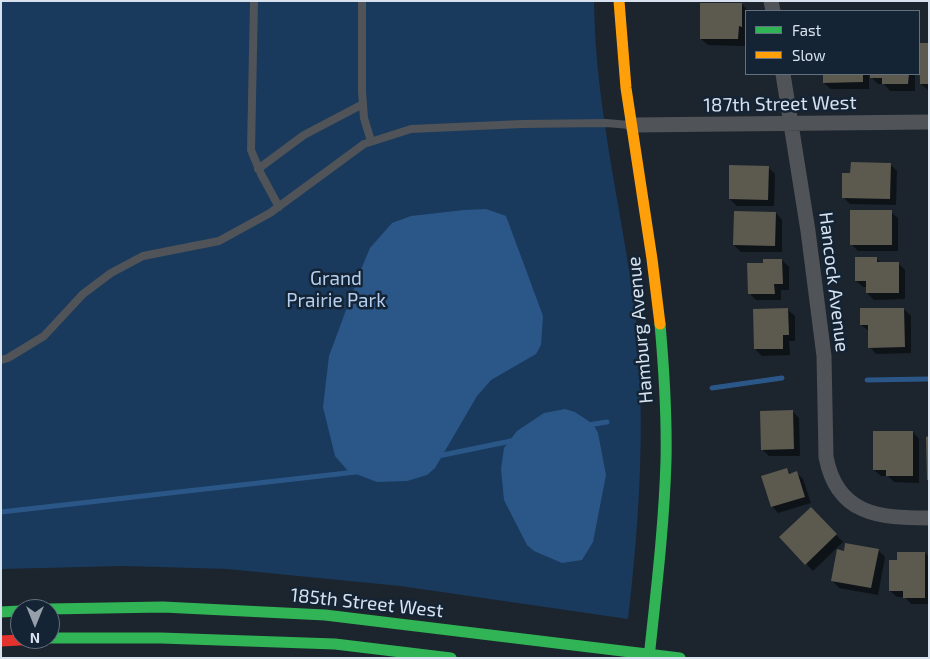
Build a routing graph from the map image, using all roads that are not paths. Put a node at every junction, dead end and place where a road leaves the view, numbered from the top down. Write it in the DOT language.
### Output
graph roads {
  1 [pos="254,1"];
  2 [pos="362,1"];
  3 [pos="619,1"];
  4 [pos="783,75"];
  5 [pos="363,104"];
  6 [pos="929,122"];
  7 [pos="791,124"];
  8 [pos="632,125"];
  9 [pos="371,141"];
  10 [pos="258,169"];
  11 [pos="279,207"];
  12 [pos="1,360"];
  13 [pos="929,518"];
  14 [pos="60,609"];
  15 [pos="60,638"];
  16 [pos="649,655"];
  17 [pos="451,658"];
  18 [pos="680,658"];
  1 -- 10 [label="lane"];
  2 -- 5 [label="lane"];
  3 -- 8 [label="street, Hamburg Avenue"];
  4 -- 7 [label="street, Hancock Avenue"];
  5 -- 9 [label="lane"];
  5 -- 10 [label="lane"];
  6 -- 7 [label="street, 187th Street West"];
  7 -- 8 [label="street, 187th Street West"];
  7 -- 13 [label="street, Hancock Avenue"];
  8 -- 9 [label="lane"];
  8 -- 16 [label="street, Hamburg Avenue"];
  9 -- 11 [label="lane"];
  10 -- 11 [label="lane"];
  11 -- 12 [label="lane"];
  14 -- 16 [label="street, 185th Street West"];
  15 -- 17 [label="street"];
  16 -- 18 [label="street, 185th Street West"];
}
